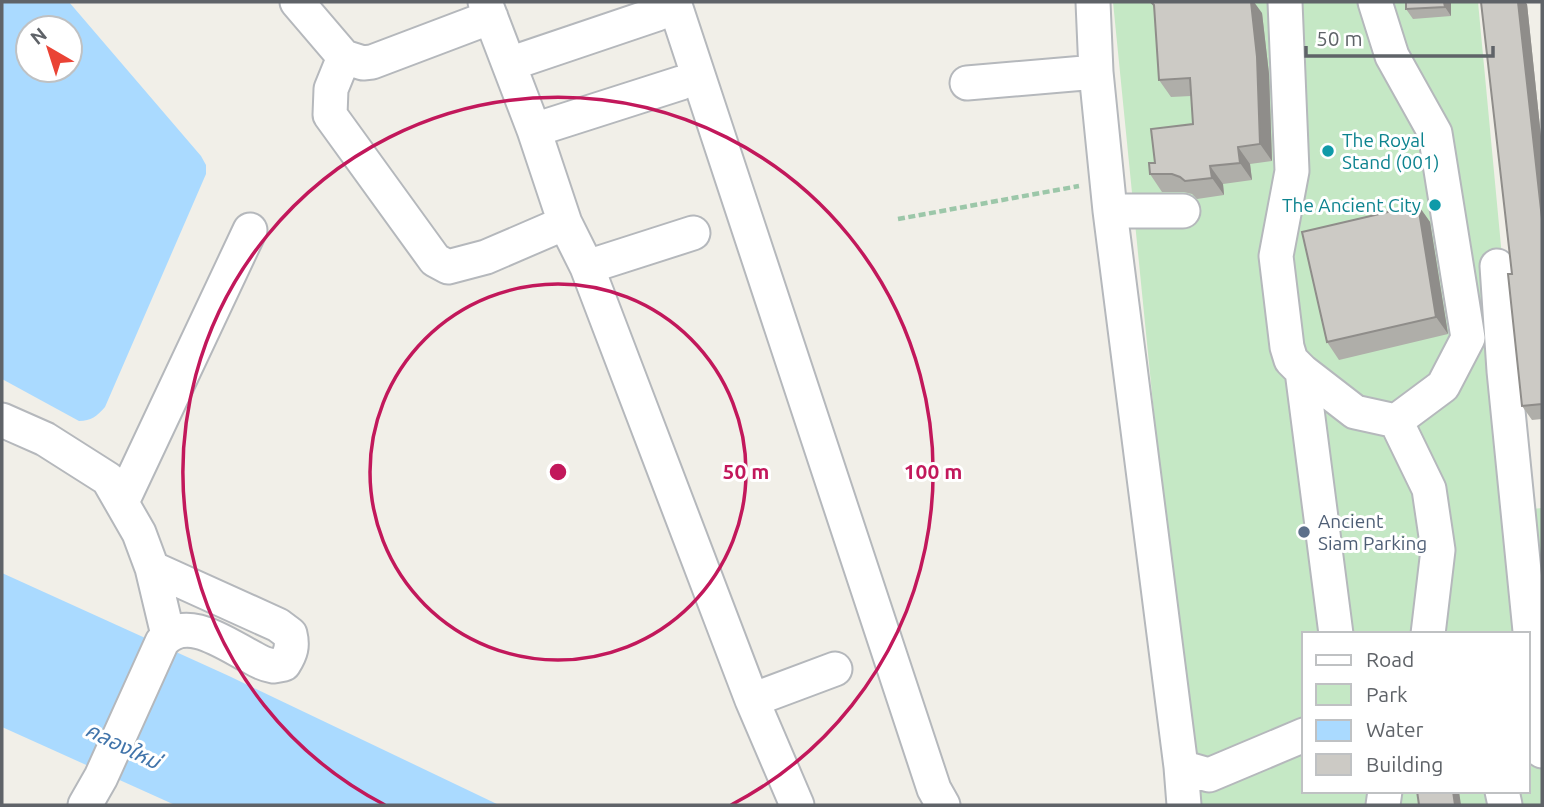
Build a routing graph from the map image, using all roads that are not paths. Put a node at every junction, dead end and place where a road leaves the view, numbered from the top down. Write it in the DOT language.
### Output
graph roads {
  1 [pos="297,2"];
  2 [pos="1093,2"];
  3 [pos="1285,2"];
  4 [pos="1374,2"];
  5 [pos="665,8"];
  6 [pos="488,9"];
  7 [pos="344,57"];
  8 [pos="509,64"];
  9 [pos="1096,72"];
  10 [pos="681,83"];
  11 [pos="967,83"];
  12 [pos="534,130"];
  13 [pos="1109,196"];
  14 [pos="1183,211"];
  15 [pos="565,223"];
  16 [pos="250,230"];
  17 [pos="693,233"];
  18 [pos="1497,266"];
  19 [pos="587,267"];
  20 [pos="1302,371"];
  21 [pos="2,420"];
  22 [pos="1396,421"];
  23 [pos="122,502"];
  24 [pos="152,568"];
  25 [pos="1336,632"];
  26 [pos="1428,632"];
  27 [pos="165,639"];
  28 [pos="835,669"];
  29 [pos="752,700"];
  30 [pos="1302,736"];
  31 [pos="1542,751"];
  32 [pos="1181,767"];
  33 [pos="93,791"];
  34 [pos="1175,804"];
  35 [pos="797,805"];
  36 [pos="943,805"];
  1 -- 7 [label="street"];
  2 -- 9 [label="street"];
  3 -- 20 [label="street"];
  4 -- 22 [label="street"];
  5 -- 8 [label="street"];
  5 -- 36 [label="street"];
  6 -- 7 [label="street"];
  6 -- 8 [label="street"];
  7 -- 15 [label="street"];
  8 -- 12 [label="street"];
  9 -- 11 [label="street"];
  9 -- 13 [label="street"];
  10 -- 12 [label="street"];
  12 -- 15 [label="street"];
  13 -- 14 [label="street"];
  13 -- 32 [label="street"];
  15 -- 19 [label="street"];
  16 -- 23 [label="street"];
  17 -- 19 [label="street"];
  18 -- 31 [label="street"];
  19 -- 29 [label="street"];
  20 -- 22 [label="street"];
  20 -- 25 [label="street"];
  21 -- 23 [label="street"];
  22 -- 26 [label="street"];
  23 -- 24 [label="street"];
  24 -- 27 [label="street"];
  24 -- 27 [label="street"];
  27 -- 33 [label="street"];
  28 -- 29 [label="street"];
  29 -- 35 [label="street"];
  30 -- 32 [label="street"];
  32 -- 34 [label="street"];
}
